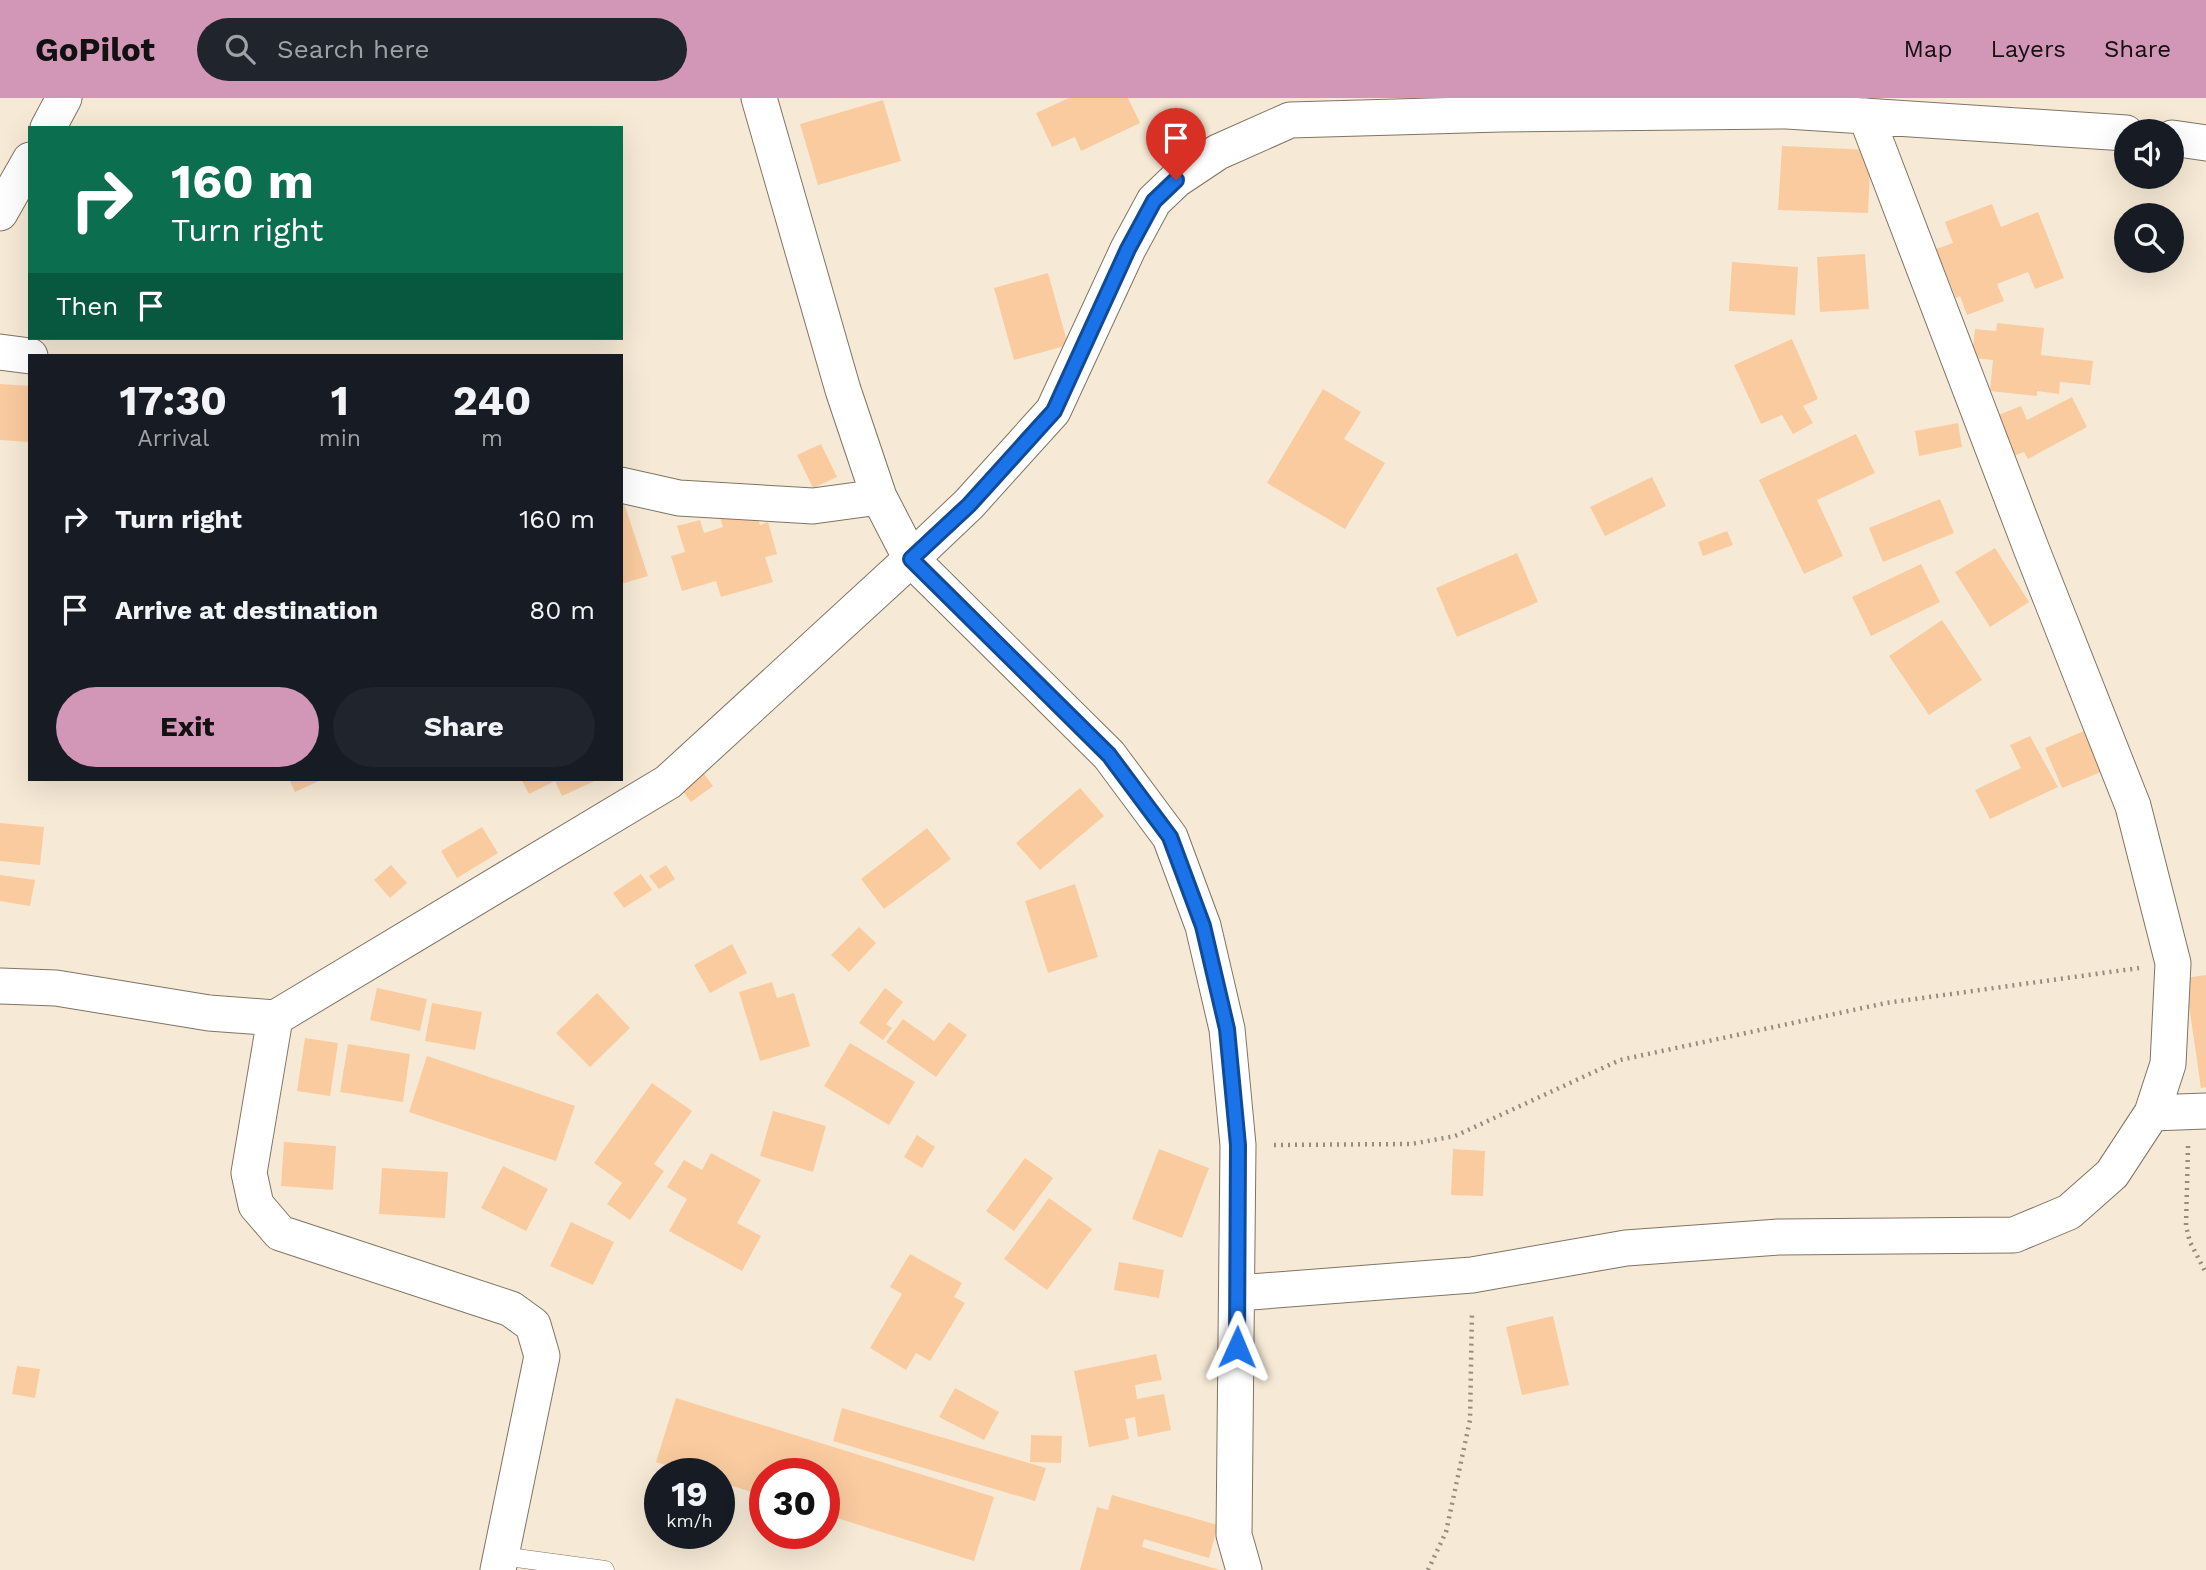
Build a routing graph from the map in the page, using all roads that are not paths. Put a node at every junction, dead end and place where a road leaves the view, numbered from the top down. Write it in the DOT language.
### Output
graph roads {
  1 [pos="759,98"];
  2 [pos="1290,109"];
  3 [pos="1866,116"];
  4 [pos="2114,132"];
  5 [pos="2184,140"];
  6 [pos="2206,143"];
  7 [pos="28,164"];
  8 [pos="0,213"];
  9 [pos="0,352"];
  10 [pos="28,356"];
  11 [pos="623,485"];
  12 [pos="879,497"];
  13 [pos="911,559"];
  14 [pos="0,986"];
  15 [pos="275,1018"];
  16 [pos="2197,1112"];
  17 [pos="2152,1113"];
  18 [pos="1238,1293"];
  19 [pos="500,1563"];
  20 [pos="606,1570"];
  21 [pos="1244,1570"];
  1 -- 12 [label="street"];
  2 -- 3 [label="street"];
  2 -- 13 [label="street"];
  3 -- 4 [label="street"];
  3 -- 17 [label="street"];
  5 -- 6 [label="street"];
  7 -- 8 [label="street"];
  9 -- 10 [label="street"];
  11 -- 12 [label="street"];
  12 -- 13 [label="street"];
  13 -- 15 [label="street"];
  13 -- 18 [label="street"];
  14 -- 15 [label="street"];
  15 -- 19 [label="street"];
  16 -- 17 [label="street"];
  17 -- 18 [label="street"];
  18 -- 21 [label="street"];
  19 -- 20 [label="lane"];
}
